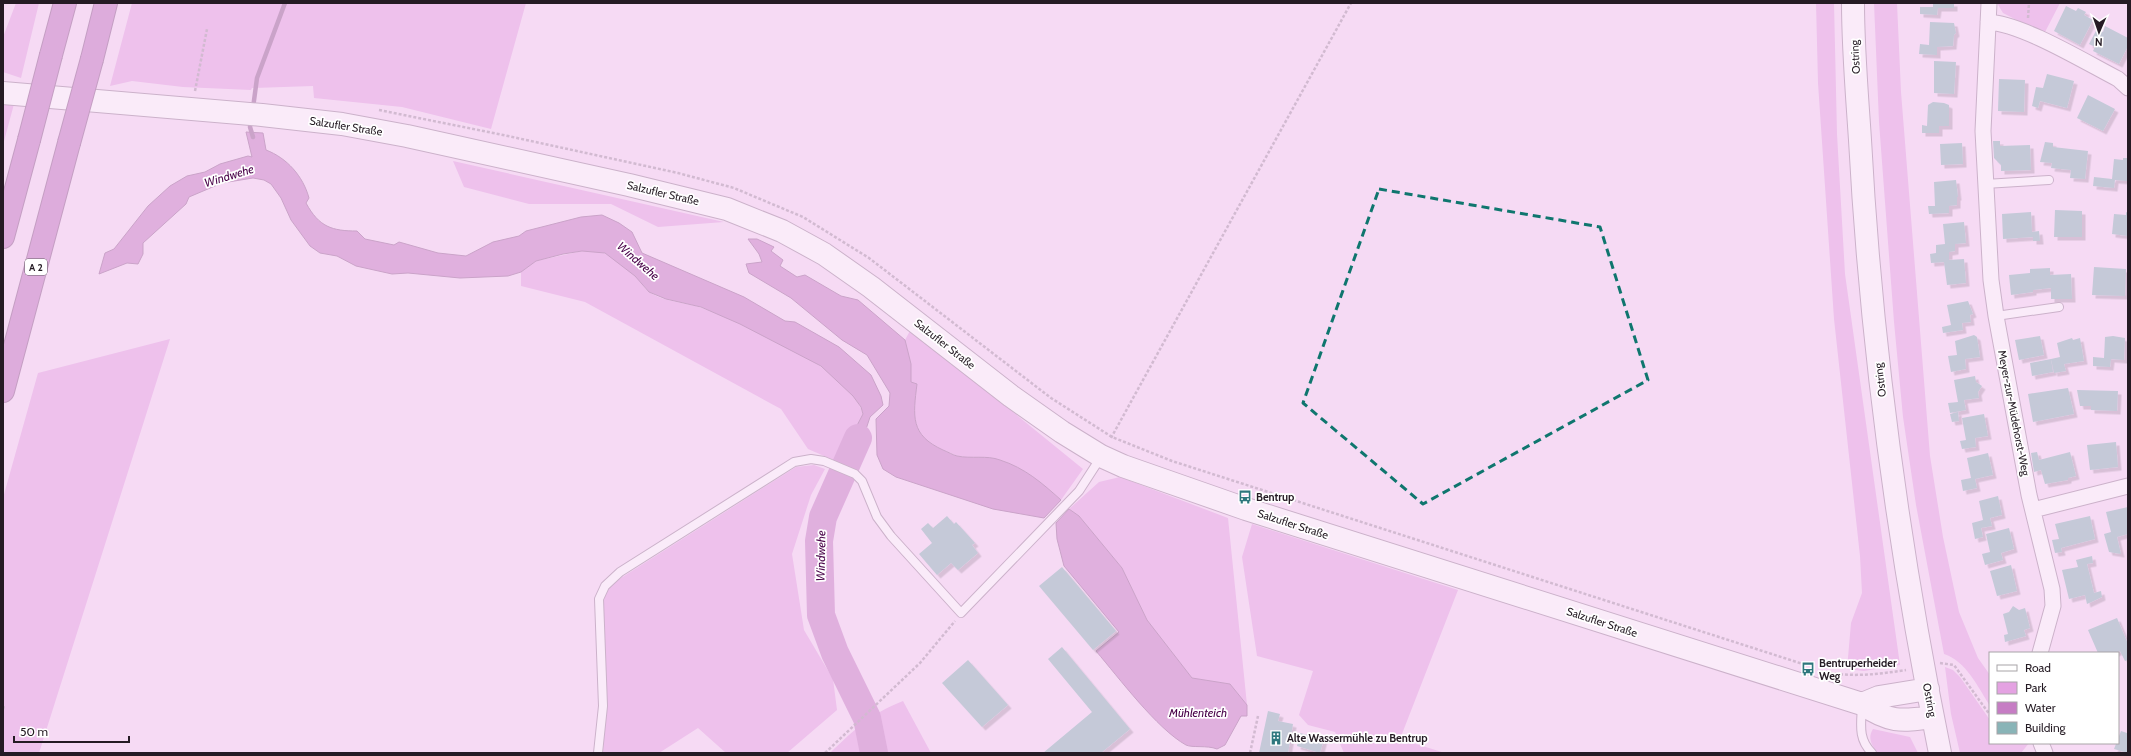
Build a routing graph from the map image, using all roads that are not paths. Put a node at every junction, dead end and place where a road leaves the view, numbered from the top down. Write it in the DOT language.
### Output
graph roads {
  1 [pos="65,3"];
  2 [pos="106,3"];
  3 [pos="1853,3"];
  4 [pos="1989,3"];
  5 [pos="1988,22"];
  6 [pos="2128,88"];
  7 [pos="3,93"];
  8 [pos="2049,180"];
  9 [pos="1985,184"];
  10 [pos="3,237"];
  11 [pos="2059,308"];
  12 [pos="1996,316"];
  13 [pos="3,391"];
  14 [pos="1101,456"];
  15 [pos="2128,486"];
  16 [pos="2033,510"];
  17 [pos="2040,652"];
  18 [pos="1928,689"];
  19 [pos="1862,704"];
  20 [pos="1933,717"];
  21 [pos="598,753"];
  22 [pos="1872,753"];
  23 [pos="1940,753"];
  1 -- 10 [label="highway, bridge"];
  2 -- 13 [label="highway, A 2, bridge"];
  3 -- 18 [label="main road, Ostring"];
  4 -- 5 [label="street, Meyer-zur-Müdehorst-Weg"];
  5 -- 6 [label="street"];
  5 -- 9 [label="street, Meyer-zur-Müdehorst-Weg"];
  7 -- 14 [label="main road, Salzufler Straße"];
  8 -- 9 [label="lane"];
  9 -- 12 [label="street, Meyer-zur-Müdehorst-Weg"];
  11 -- 12 [label="lane"];
  12 -- 16 [label="street, Meyer-zur-Müdehorst-Weg"];
  14 -- 19 [label="main road, Salzufler Straße"];
  14 -- 21 [label="lane"];
  15 -- 16 [label="street"];
  16 -- 17 [label="street, Meyer-zur-Müdehorst-Weg"];
  18 -- 19 [label="main road"];
  18 -- 20 [label="main road, Ostring"];
  19 -- 20 [label="main road, Salzufler Straße"];
  19 -- 22 [label="lane"];
  20 -- 23 [label="main road, Ostring"];
}
